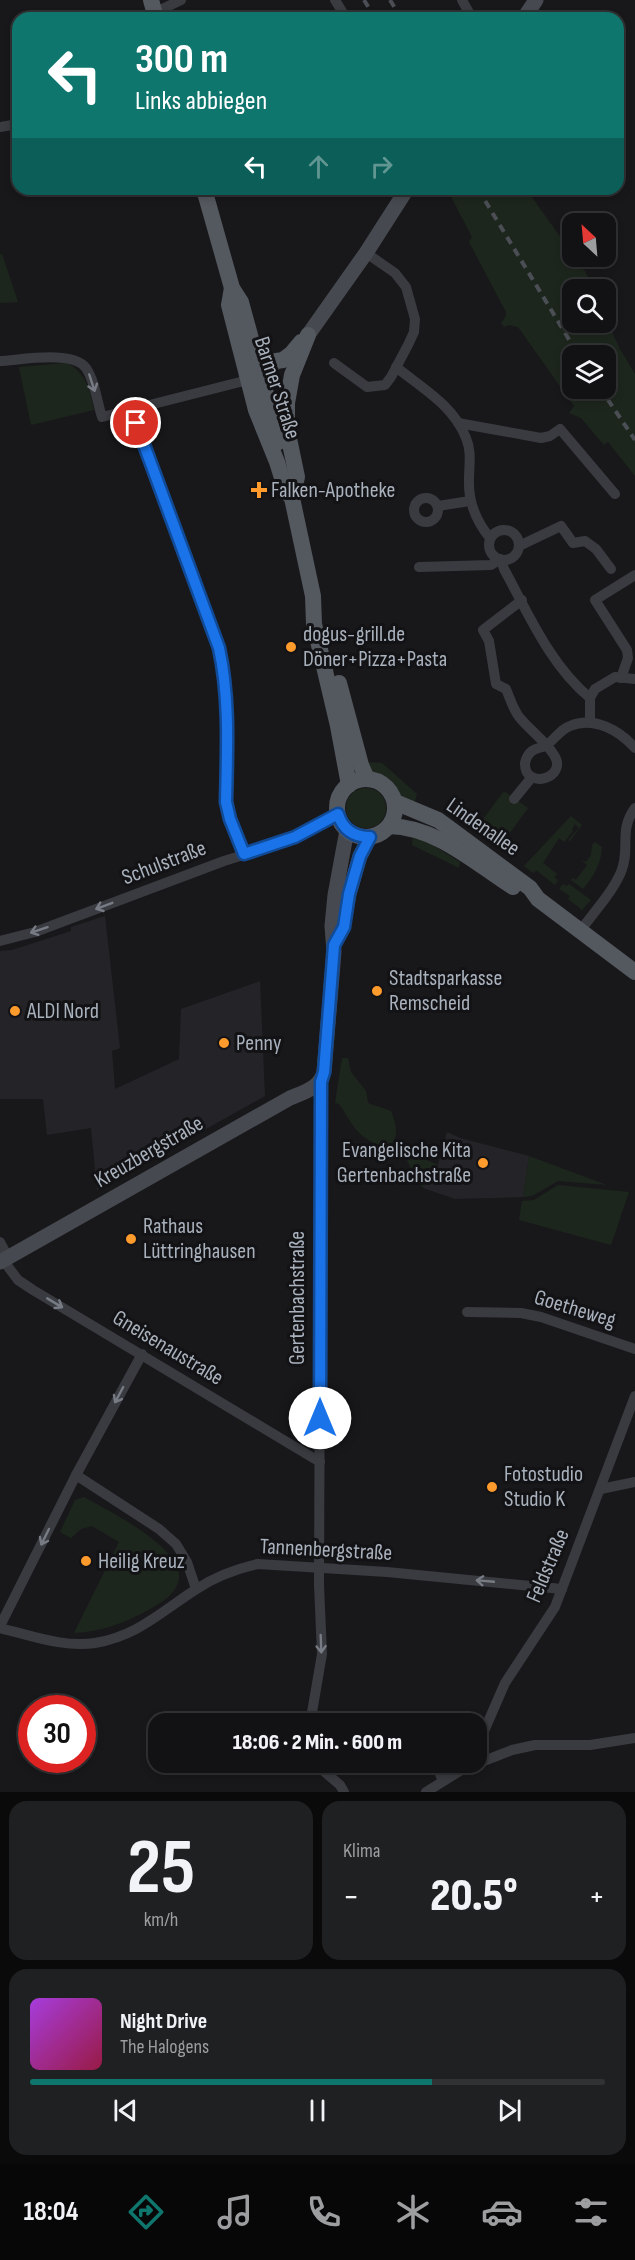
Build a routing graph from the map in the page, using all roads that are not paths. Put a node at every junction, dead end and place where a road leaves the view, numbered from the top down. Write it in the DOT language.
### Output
graph roads {
  1 [pos="181,0"];
  2 [pos="154,10"];
  3 [pos="206,195"];
  4 [pos="403,195"];
  5 [pos="366,253"];
  6 [pos="308,335"];
  7 [pos="0,361"];
  8 [pos="297,362"];
  9 [pos="334,363"];
  10 [pos="396,368"];
  11 [pos="254,378"];
  12 [pos="134,410"];
  13 [pos="459,423"];
  14 [pos="293,493"];
  15 [pos="615,494"];
  16 [pos="470,501"];
  17 [pos="438,506"];
  18 [pos="490,538"];
  19 [pos="519,546"];
  20 [pos="500,559"];
  21 [pos="419,567"];
  22 [pos="611,569"];
  23 [pos="635,575"];
  24 [pos="313,596"];
  25 [pos="522,600"];
  26 [pos="621,678"];
  27 [pos="635,679"];
  28 [pos="590,698"];
  29 [pos="590,723"];
  30 [pos="630,736"];
  31 [pos="545,746"];
  32 [pos="635,748"];
  33 [pos="532,777"];
  34 [pos="367,779"];
  35 [pos="349,785"];
  36 [pos="514,799"];
  37 [pos="395,802"];
  38 [pos="635,808"];
  39 [pos="338,814"];
  40 [pos="389,826"];
  41 [pos="347,830"];
  42 [pos="370,837"];
  43 [pos="244,854"];
  44 [pos="538,899"];
  45 [pos="580,931"];
  46 [pos="0,941"];
  47 [pos="334,945"];
  48 [pos="635,972"];
  49 [pos="321,1082"];
  50 [pos="0,1242"];
  51 [pos="4,1260"];
  52 [pos="467,1312"];
  53 [pos="635,1349"];
  54 [pos="142,1354"];
  55 [pos="635,1396"];
  56 [pos="320,1462"];
  57 [pos="76,1475"];
  58 [pos="635,1482"];
  59 [pos="601,1489"];
  60 [pos="321,1568"];
  61 [pos="196,1589"];
  62 [pos="562,1589"];
  63 [pos="0,1627"];
  64 [pos="312,1713"];
  65 [pos="487,1724"];
  66 [pos="635,1738"];
  67 [pos="326,1773"];
  68 [pos="440,1773"];
  69 [pos="443,1780"];
  70 [pos="344,1792"];
  71 [pos="426,1792"];
  1 -- 2 [label="street"];
  3 -- 11 [label="main road, Barmer Straße"];
  4 -- 5 [label="main road"];
  5 -- 6 [label="main road"];
  5 -- 10 [label="street"];
  6 -- 8 [label="main road"];
  6 -- 11 [label="main road"];
  7 -- 12 [label="street, one-way"];
  8 -- 11 [label="main road"];
  8 -- 14 [label="main road"];
  9 -- 10 [label="street"];
  10 -- 13 [label="street"];
  11 -- 12 [label="street"];
  11 -- 14 [label="main road, Barmer Straße"];
  12 -- 43 [label="street"];
  13 -- 15 [label="street"];
  13 -- 16 [label="street"];
  14 -- 24 [label="main road, Barmer Straße"];
  16 -- 17 [label="street"];
  16 -- 18 [label="street"];
  18 -- 19 [label="street"];
  18 -- 20 [label="street"];
  19 -- 20 [label="street"];
  19 -- 22 [label="street"];
  20 -- 21 [label="street"];
  20 -- 25 [label="street"];
  23 -- 26 [label="street"];
  24 -- 34 [label="main road, Barmer Straße"];
  24 -- 35 [label="main road, Barmer Straße"];
  25 -- 28 [label="street"];
  25 -- 31 [label="street"];
  26 -- 27 [label="street"];
  26 -- 28 [label="street"];
  28 -- 29 [label="street"];
  29 -- 30 [label="street"];
  29 -- 31 [label="street"];
  30 -- 32 [label="street"];
  31 -- 33 [label="street"];
  31 -- 33 [label="street"];
  33 -- 36 [label="street"];
  34 -- 35 [label="main road"];
  34 -- 37 [label="main road"];
  35 -- 39 [label="main road"];
  37 -- 40 [label="main road"];
  37 -- 44 [label="main road, Lindenallee"];
  38 -- 45 [label="street"];
  39 -- 41 [label="main road"];
  39 -- 43 [label="street, Schulstraße"];
  40 -- 42 [label="main road"];
  40 -- 44 [label="main road, Lindenallee"];
  41 -- 42 [label="main road"];
  41 -- 47 [label="main road, Gertenbachstraße"];
  42 -- 47 [label="main road, Gertenbachstraße"];
  43 -- 46 [label="street, Schulstraße, one-way"];
  44 -- 45 [label="main road, Lindenallee"];
  45 -- 48 [label="main road, Lindenallee"];
  47 -- 49 [label="main road, Gertenbachstraße"];
  49 -- 51 [label="main road, Kreuzbergstraße"];
  49 -- 56 [label="street, Gertenbachstraße"];
  50 -- 51 [label="street, Gneisenaustraße"];
  51 -- 54 [label="street, Gneisenaustraße, one-way"];
  52 -- 53 [label="street, Goetheweg"];
  54 -- 56 [label="street, Gneisenaustraße"];
  54 -- 57 [label="street, one-way"];
  55 -- 59 [label="street, Feldstraße"];
  56 -- 60 [label="street, Gertenbachstraße"];
  57 -- 61 [label="street"];
  57 -- 63 [label="street, one-way"];
  58 -- 59 [label="street"];
  59 -- 62 [label="street, Feldstraße"];
  60 -- 61 [label="street, Tannenbergstraße"];
  62 -- 60 [label="street, Tannenbergstraße, one-way"];
  60 -- 64 [label="street, Gertenbachstraße, one-way"];
  61 -- 63 [label="street, Tannenbergstraße"];
  62 -- 65 [label="street, Feldstraße"];
  66 -- 69 [label="street"];
  67 -- 70 [label="street"];
  68 -- 69 [label="street"];
  69 -- 71 [label="street"];
}
